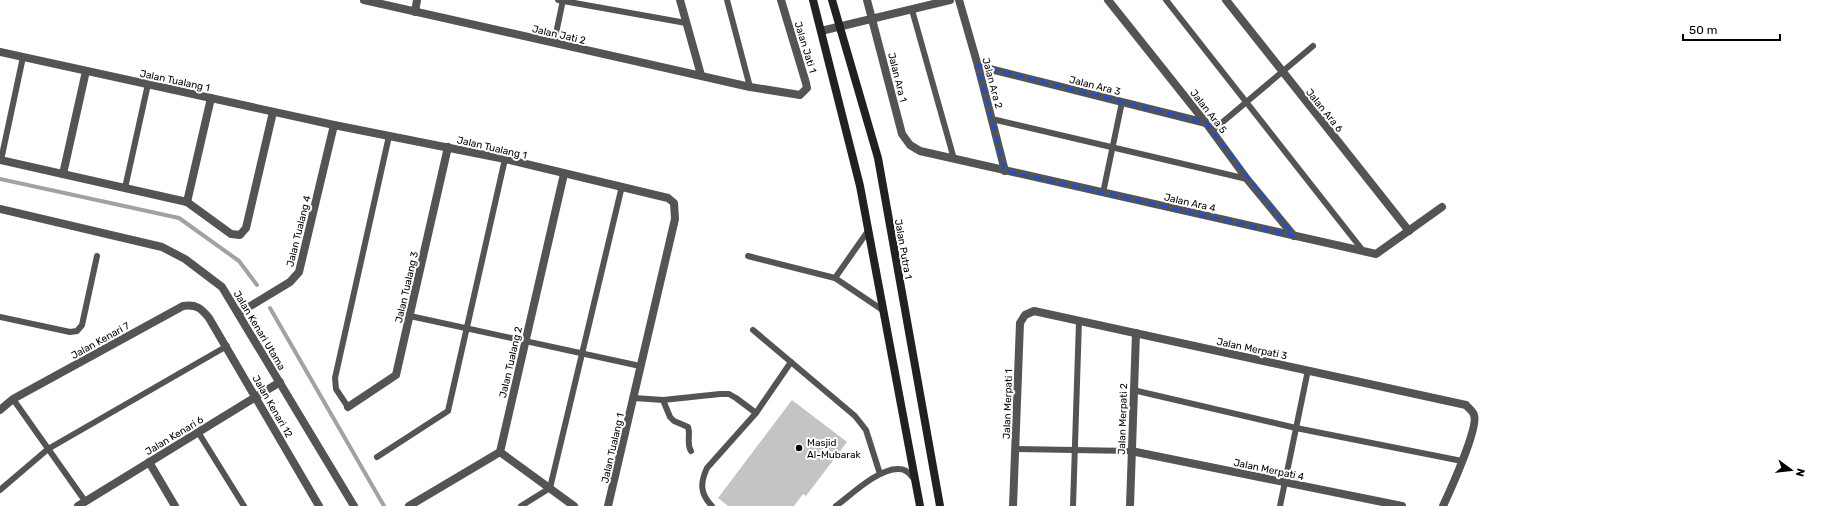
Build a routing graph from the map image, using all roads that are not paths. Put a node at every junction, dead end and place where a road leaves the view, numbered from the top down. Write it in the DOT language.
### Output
graph roads {
  1 [pos="365,0"];
  2 [pos="417,0"];
  3 [pos="561,0"];
  4 [pos="680,0"];
  5 [pos="727,0"];
  6 [pos="781,0"];
  7 [pos="812,0"];
  8 [pos="832,0"];
  9 [pos="867,0"];
  10 [pos="950,0"];
  11 [pos="959,0"];
  12 [pos="1108,0"];
  13 [pos="1166,0"];
  14 [pos="1226,0"];
  15 [pos="912,10"];
  16 [pos="415,12"];
  17 [pos="873,20"];
  18 [pos="686,23"];
  19 [pos="840,27"];
  20 [pos="821,31"];
  21 [pos="554,43"];
  22 [pos="1314,46"];
  23 [pos="0,52"];
  24 [pos="23,57"];
  25 [pos="978,66"];
  26 [pos="86,71"];
  27 [pos="1282,72"];
  28 [pos="701,75"];
  29 [pos="148,84"];
  30 [pos="750,87"];
  31 [pos="211,98"];
  32 [pos="1122,102"];
  33 [pos="1247,102"];
  34 [pos="274,112"];
  35 [pos="992,119"];
  36 [pos="1206,123"];
  37 [pos="334,125"];
  38 [pos="1212,132"];
  39 [pos="390,136"];
  40 [pos="448,147"];
  41 [pos="1112,147"];
  42 [pos="920,151"];
  43 [pos="505,159"];
  44 [pos="954,159"];
  45 [pos="1,160"];
  46 [pos="1005,171"];
  47 [pos="63,174"];
  48 [pos="564,174"];
  49 [pos="1247,179"];
  50 [pos="622,186"];
  51 [pos="125,188"];
  52 [pos="1103,193"];
  53 [pos="187,202"];
  54 [pos="1442,207"];
  55 [pos="0,209"];
  56 [pos="868,231"];
  57 [pos="1409,231"];
  58 [pos="1294,236"];
  59 [pos="1364,252"];
  60 [pos="97,256"];
  61 [pos="748,256"];
  62 [pos="835,278"];
  63 [pos="884,311"];
  64 [pos="1034,311"];
  65 [pos="239,312"];
  66 [pos="410,316"];
  67 [pos="0,317"];
  68 [pos="209,318"];
  69 [pos="1079,321"];
  70 [pos="468,329"];
  71 [pos="753,330"];
  72 [pos="1136,333"];
  73 [pos="526,341"];
  74 [pos="227,346"];
  75 [pos="581,354"];
  76 [pos="791,362"];
  77 [pos="640,366"];
  78 [pos="1308,370"];
  79 [pos="280,382"];
  80 [pos="1133,390"];
  81 [pos="256,396"];
  82 [pos="634,398"];
  83 [pos="13,399"];
  84 [pos="663,400"];
  85 [pos="348,407"];
  86 [pos="0,410"];
  87 [pos="756,413"];
  88 [pos="1296,428"];
  89 [pos="198,432"];
  90 [pos="48,449"];
  91 [pos="1015,449"];
  92 [pos="1075,450"];
  93 [pos="691,451"];
  94 [pos="1131,451"];
  95 [pos="500,452"];
  96 [pos="377,457"];
  97 [pos="1462,461"];
  98 [pos="149,462"];
  99 [pos="880,474"];
  100 [pos="914,479"];
  101 [pos="1285,483"];
  102 [pos="550,488"];
  103 [pos="0,490"];
  104 [pos="82,503"];
  105 [pos="175,506"];
  106 [pos="244,506"];
  107 [pos="319,506"];
  108 [pos="354,506"];
  109 [pos="409,506"];
  110 [pos="521,506"];
  111 [pos="574,506"];
  112 [pos="608,506"];
  113 [pos="712,506"];
  114 [pos="836,506"];
  115 [pos="920,506"];
  116 [pos="940,506"];
  117 [pos="1013,506"];
  118 [pos="1073,506"];
  119 [pos="1130,506"];
  120 [pos="1280,506"];
  121 [pos="1402,506"];
  122 [pos="1443,506"];
  1 -- 16 [label="street, Jalan Jati 2"];
  2 -- 16 [label="street"];
  3 -- 18 [label="lane"];
  3 -- 21 [label="lane"];
  4 -- 18 [label="street"];
  5 -- 30 [label="lane"];
  6 -- 30 [label="street, Jalan Jati 1"];
  7 -- 20 [label="main road"];
  8 -- 19 [label="main road, Jalan Putra 1"];
  9 -- 17 [label="street, Jalan Ara 1"];
  10 -- 15 [label="street"];
  11 -- 25 [label="street, Jalan Ara 2"];
  12 -- 36 [label="street, Jalan Ara 5"];
  13 -- 33 [label="lane"];
  14 -- 27 [label="street, Jalan Ara 6"];
  15 -- 17 [label="street"];
  15 -- 44 [label="lane"];
  16 -- 21 [label="street, Jalan Jati 2"];
  17 -- 19 [label="street"];
  17 -- 42 [label="street, Jalan Ara 1"];
  18 -- 28 [label="street"];
  19 -- 20 [label="street"];
  19 -- 116 [label="main road, Jalan Putra 1"];
  20 -- 56 [label="main road"];
  21 -- 28 [label="street, Jalan Jati 2"];
  22 -- 27 [label="lane"];
  23 -- 24 [label="street, Jalan Tualang 1"];
  24 -- 26 [label="street, Jalan Tualang 1"];
  24 -- 45 [label="lane"];
  25 -- 32 [label="street, Jalan Ara 3"];
  25 -- 35 [label="street, Jalan Ara 2"];
  26 -- 29 [label="street, Jalan Tualang 1"];
  26 -- 47 [label="street"];
  27 -- 33 [label="lane"];
  27 -- 57 [label="street, Jalan Ara 6"];
  28 -- 30 [label="street, Jalan Jati 2"];
  29 -- 31 [label="street, Jalan Tualang 1"];
  29 -- 51 [label="lane"];
  31 -- 34 [label="street, Jalan Tualang 1"];
  31 -- 53 [label="street"];
  32 -- 36 [label="street, Jalan Ara 3"];
  32 -- 41 [label="lane"];
  33 -- 38 [label="lane"];
  33 -- 59 [label="lane"];
  34 -- 37 [label="street, Jalan Tualang 1"];
  34 -- 53 [label="street"];
  35 -- 41 [label="lane"];
  35 -- 46 [label="street, Jalan Ara 2"];
  36 -- 38 [label="street, Jalan Ara 5"];
  37 -- 39 [label="street, Jalan Tualang 1"];
  37 -- 65 [label="street, Jalan Tualang 4"];
  38 -- 49 [label="street, Jalan Ara 5"];
  39 -- 40 [label="street, Jalan Tualang 1"];
  39 -- 85 [label="lane"];
  40 -- 43 [label="street, Jalan Tualang 1"];
  40 -- 66 [label="street, Jalan Tualang 3"];
  41 -- 49 [label="lane"];
  41 -- 52 [label="lane"];
  42 -- 44 [label="street, Jalan Ara 4"];
  43 -- 48 [label="street, Jalan Tualang 1"];
  43 -- 70 [label="lane"];
  44 -- 46 [label="street, Jalan Ara 4"];
  45 -- 47 [label="street"];
  46 -- 52 [label="street, Jalan Ara 4"];
  47 -- 51 [label="street"];
  48 -- 50 [label="street, Jalan Tualang 1"];
  48 -- 73 [label="street, Jalan Tualang 2"];
  49 -- 58 [label="street, Jalan Ara 5"];
  50 -- 75 [label="lane"];
  50 -- 77 [label="street, Jalan Tualang 1"];
  51 -- 53 [label="street"];
  52 -- 58 [label="street, Jalan Ara 4"];
  54 -- 57 [label="street, Jalan Ara 4"];
  55 -- 65 [label="street, Jalan Kenari Utama"];
  56 -- 62 [label="lane"];
  56 -- 63 [label="main road"];
  57 -- 59 [label="street, Jalan Ara 4"];
  58 -- 59 [label="street, Jalan Ara 4"];
  60 -- 67 [label="lane"];
  61 -- 62 [label="lane"];
  62 -- 63 [label="lane"];
  63 -- 100 [label="main road"];
  64 -- 69 [label="street, Jalan Merpati 3"];
  64 -- 91 [label="street, Jalan Merpati 1"];
  65 -- 79 [label="street, Jalan Kenari Utama"];
  66 -- 70 [label="lane"];
  66 -- 85 [label="street, Jalan Tualang 3"];
  68 -- 74 [label="street, Jalan Kenari 12"];
  68 -- 83 [label="street, Jalan Kenari 7"];
  69 -- 72 [label="street, Jalan Merpati 3"];
  69 -- 92 [label="lane"];
  70 -- 73 [label="lane"];
  70 -- 96 [label="lane"];
  71 -- 76 [label="lane"];
  72 -- 78 [label="street, Jalan Merpati 3"];
  72 -- 80 [label="street, Jalan Merpati 2"];
  73 -- 75 [label="lane"];
  73 -- 95 [label="street, Jalan Tualang 2"];
  74 -- 81 [label="street, Jalan Kenari 12"];
  74 -- 90 [label="lane"];
  75 -- 77 [label="lane"];
  75 -- 102 [label="lane"];
  76 -- 87 [label="lane"];
  76 -- 99 [label="lane"];
  77 -- 82 [label="street, Jalan Tualang 1"];
  78 -- 88 [label="lane"];
  78 -- 97 [label="street, Jalan Merpati 3"];
  79 -- 81 [label="street, Jalan Kenari 6"];
  79 -- 108 [label="street, Jalan Kenari Utama"];
  80 -- 88 [label="lane"];
  80 -- 94 [label="street, Jalan Merpati 2"];
  81 -- 89 [label="street, Jalan Kenari 6"];
  81 -- 107 [label="street, Jalan Kenari 12"];
  82 -- 84 [label="lane"];
  82 -- 112 [label="street, Jalan Tualang 1"];
  83 -- 86 [label="street, Jalan Kenari 7"];
  83 -- 90 [label="lane"];
  84 -- 87 [label="lane"];
  84 -- 93 [label="lane"];
  87 -- 113 [label="lane"];
  88 -- 97 [label="lane"];
  88 -- 101 [label="lane"];
  89 -- 98 [label="street, Jalan Kenari 6"];
  89 -- 106 [label="lane"];
  90 -- 103 [label="lane"];
  90 -- 104 [label="lane"];
  91 -- 92 [label="lane"];
  91 -- 117 [label="street, Jalan Merpati 1"];
  92 -- 94 [label="lane"];
  92 -- 118 [label="lane"];
  94 -- 101 [label="street, Jalan Merpati 4"];
  94 -- 119 [label="street, Jalan Merpati 2"];
  95 -- 102 [label="street"];
  95 -- 109 [label="street"];
  97 -- 122 [label="street"];
  98 -- 104 [label="street, Jalan Kenari 6"];
  98 -- 105 [label="street"];
  99 -- 100 [label="lane"];
  99 -- 114 [label="lane"];
  100 -- 115 [label="main road"];
  101 -- 120 [label="lane"];
  101 -- 121 [label="street, Jalan Merpati 4"];
  102 -- 110 [label="lane"];
  102 -- 111 [label="street"];
}
